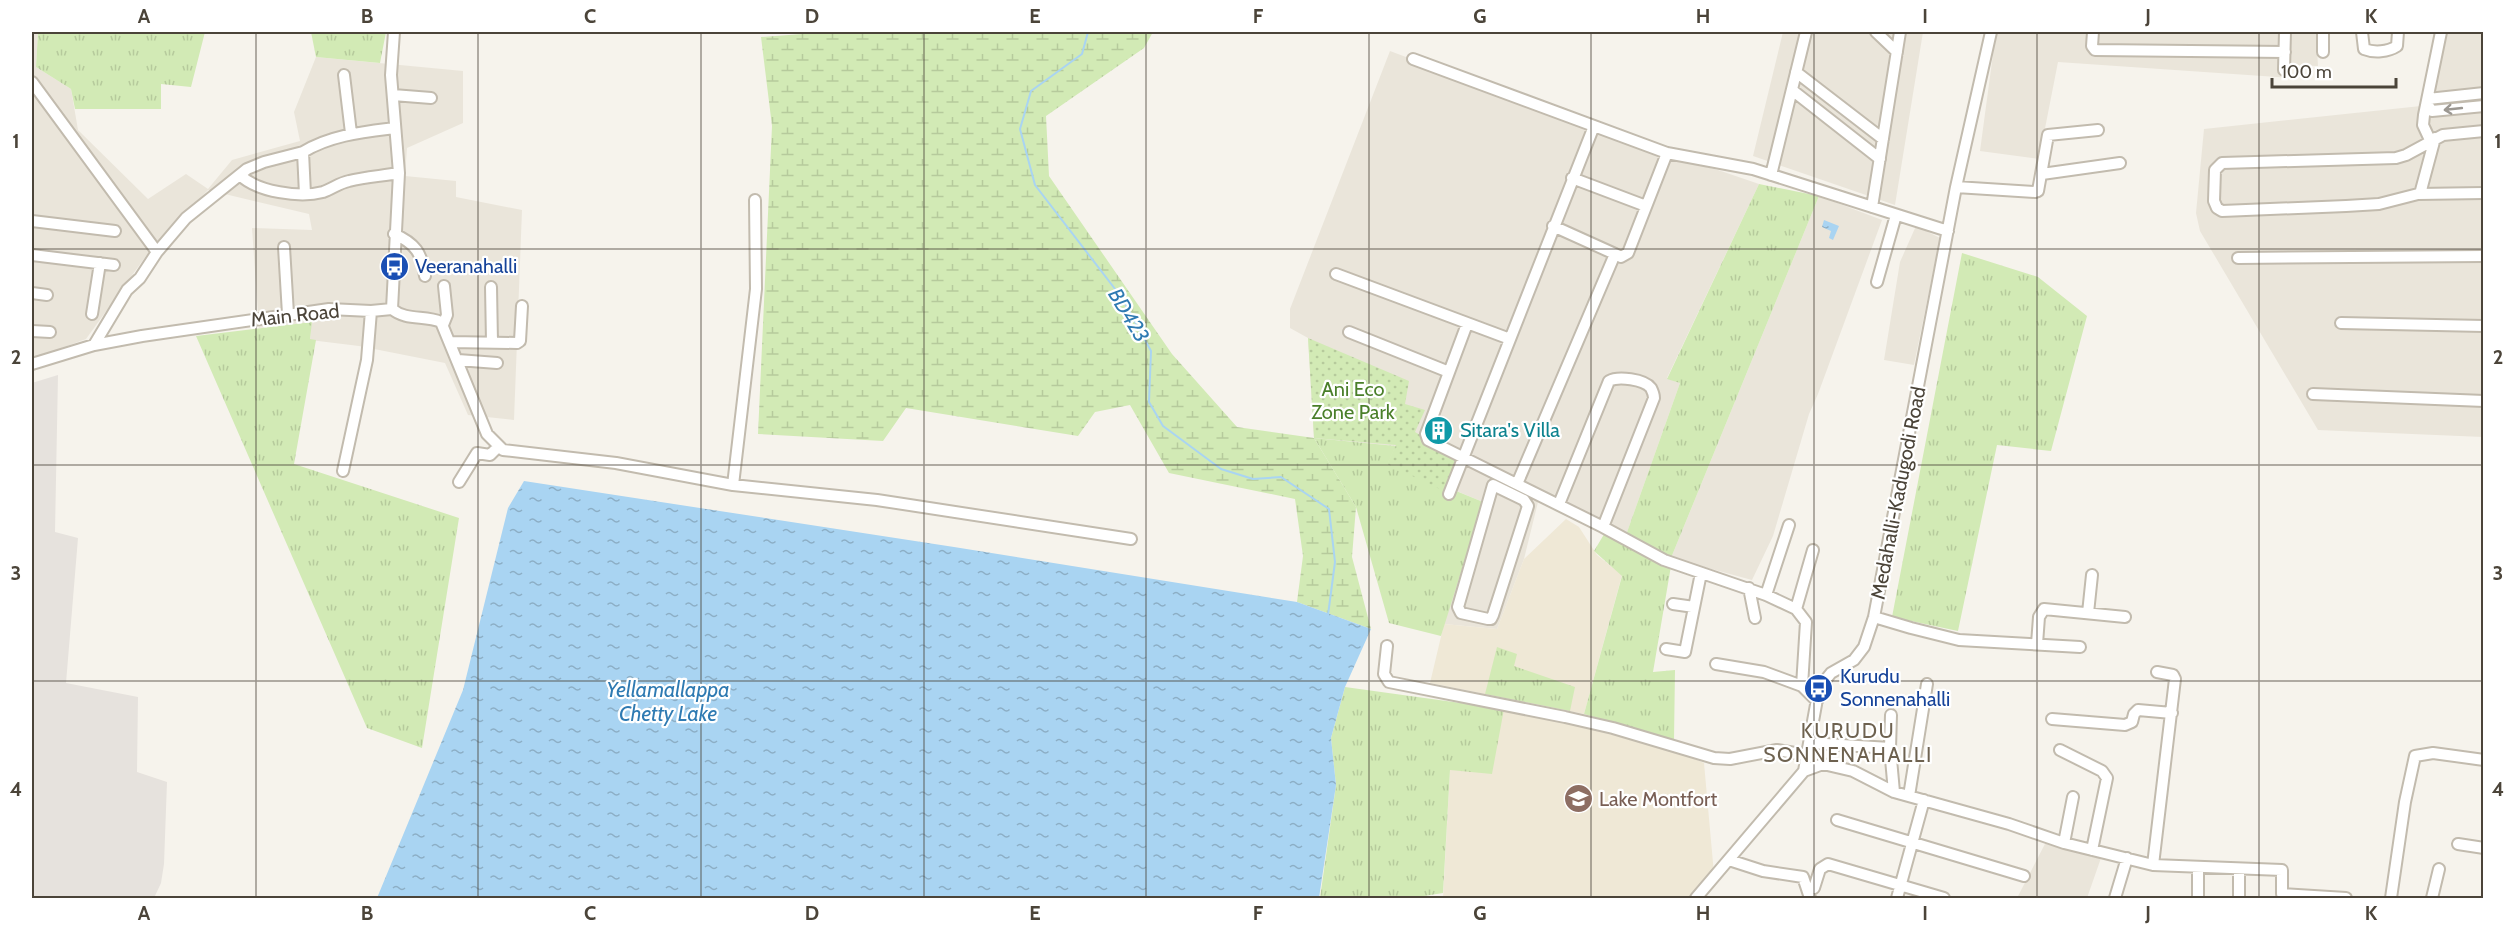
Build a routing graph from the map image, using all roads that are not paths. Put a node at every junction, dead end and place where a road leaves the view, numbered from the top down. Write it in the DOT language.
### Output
graph roads {
  1 [pos="394,32"];
  2 [pos="1806,32"];
  3 [pos="1876,32"];
  4 [pos="1900,32"];
  5 [pos="1991,32"];
  6 [pos="2093,32"];
  7 [pos="2285,32"];
  8 [pos="2323,32"];
  9 [pos="2362,32"];
  10 [pos="2398,32"];
  11 [pos="2441,32"];
  12 [pos="1897,52"];
  13 [pos="2285,52"];
  14 [pos="2323,52"];
  15 [pos="1413,59"];
  16 [pos="2284,70"];
  17 [pos="1796,72"];
  18 [pos="344,75"];
  19 [pos="32,82"];
  20 [pos="1792,90"];
  21 [pos="2484,93"];
  22 [pos="393,95"];
  23 [pos="431,98"];
  24 [pos="2428,102"];
  25 [pos="2484,106"];
  26 [pos="1594,126"];
  27 [pos="395,128"];
  28 [pos="2098,130"];
  29 [pos="2484,131"];
  30 [pos="351,133"];
  31 [pos="1883,139"];
  32 [pos="2433,139"];
  33 [pos="303,152"];
  34 [pos="1667,153"];
  35 [pos="1880,159"];
  36 [pos="2120,163"];
  37 [pos="399,173"];
  38 [pos="2042,174"];
  39 [pos="240,175"];
  40 [pos="1771,175"];
  41 [pos="1572,178"];
  42 [pos="1956,187"];
  43 [pos="2484,193"];
  44 [pos="305,194"];
  45 [pos="2420,194"];
  46 [pos="755,200"];
  47 [pos="1646,206"];
  48 [pos="1872,207"];
  49 [pos="1896,215"];
  50 [pos="32,221"];
  51 [pos="1553,226"];
  52 [pos="115,231"];
  53 [pos="1948,231"];
  54 [pos="394,234"];
  55 [pos="284,248"];
  56 [pos="157,252"];
  57 [pos="1615,254"];
  58 [pos="32,255"];
  59 [pos="2484,256"];
  60 [pos="2238,258"];
  61 [pos="100,263"];
  62 [pos="114,265"];
  63 [pos="1336,274"];
  64 [pos="425,276"];
  65 [pos="1877,282"];
  66 [pos="444,286"];
  67 [pos="490,287"];
  68 [pos="32,293"];
  69 [pos="47,295"];
  70 [pos="522,306"];
  71 [pos="392,309"];
  72 [pos="370,311"];
  73 [pos="92,314"];
  74 [pos="288,314"];
  75 [pos="2341,323"];
  76 [pos="1467,324"];
  77 [pos="443,325"];
  78 [pos="2484,326"];
  79 [pos="32,331"];
  80 [pos="1349,332"];
  81 [pos="50,333"];
  82 [pos="1510,339"];
  83 [pos="450,342"];
  84 [pos="492,342"];
  85 [pos="94,345"];
  86 [pos="458,360"];
  87 [pos="497,363"];
  88 [pos="32,364"];
  89 [pos="1449,372"];
  90 [pos="2313,394"];
  91 [pos="2484,400"];
  92 [pos="498,447"];
  93 [pos="1465,457"];
  94 [pos="343,471"];
  95 [pos="459,482"];
  96 [pos="733,485"];
  97 [pos="1520,489"];
  98 [pos="1449,494"];
  99 [pos="1559,504"];
  100 [pos="1789,525"];
  101 [pos="1603,527"];
  102 [pos="1131,539"];
  103 [pos="1813,550"];
  104 [pos="1701,573"];
  105 [pos="2092,575"];
  106 [pos="1749,588"];
  107 [pos="1766,595"];
  108 [pos="1673,604"];
  109 [pos="1694,607"];
  110 [pos="1796,609"];
  111 [pos="2088,613"];
  112 [pos="1874,617"];
  113 [pos="2125,617"];
  114 [pos="1755,618"];
  115 [pos="2037,644"];
  116 [pos="1387,646"];
  117 [pos="2080,647"];
  118 [pos="1666,649"];
  119 [pos="1716,664"];
  120 [pos="2157,672"];
  121 [pos="1927,684"];
  122 [pos="1802,686"];
  123 [pos="1817,701"];
  124 [pos="2172,713"];
  125 [pos="1891,715"];
  126 [pos="2052,719"];
  127 [pos="1810,743"];
  128 [pos="1890,747"];
  129 [pos="2060,750"];
  130 [pos="1807,755"];
  131 [pos="2484,760"];
  132 [pos="1804,771"];
  133 [pos="1894,792"];
  134 [pos="1909,796"];
  135 [pos="2073,797"];
  136 [pos="1924,800"];
  137 [pos="1837,820"];
  138 [pos="1912,843"];
  139 [pos="2064,843"];
  140 [pos="2458,844"];
  141 [pos="2484,848"];
  142 [pos="2092,850"];
  143 [pos="2127,858"];
  144 [pos="1729,860"];
  145 [pos="2153,865"];
  146 [pos="2198,868"];
  147 [pos="2439,869"];
  148 [pos="2239,870"];
  149 [pos="2024,876"];
  150 [pos="1900,886"];
  151 [pos="1812,893"];
  152 [pos="2281,896"];
  153 [pos="2327,897"];
  154 [pos="1696,898"];
  155 [pos="1897,898"];
  156 [pos="1944,898"];
  157 [pos="2115,898"];
  158 [pos="2198,898"];
  159 [pos="2239,898"];
  160 [pos="2346,898"];
  161 [pos="2391,898"];
  162 [pos="2432,898"];
  1 -- 22 [label="street"];
  2 -- 17 [label="street"];
  3 -- 12 [label="street"];
  4 -- 12 [label="street"];
  5 -- 42 [label="street, Medahalli-Kadugodi Road"];
  6 -- 13 [label="street"];
  7 -- 13 [label="street"];
  8 -- 14 [label="street"];
  9 -- 10 [label="street"];
  11 -- 24 [label="street"];
  12 -- 31 [label="street"];
  13 -- 16 [label="street"];
  15 -- 26 [label="street"];
  17 -- 20 [label="street"];
  17 -- 31 [label="street"];
  18 -- 30 [label="street"];
  19 -- 56 [label="street"];
  20 -- 35 [label="street"];
  20 -- 40 [label="street"];
  21 -- 24 [label="street"];
  22 -- 23 [label="street"];
  22 -- 27 [label="street"];
  25 -- 24 [label="street, one-way"];
  24 -- 32 [label="street"];
  26 -- 34 [label="street"];
  26 -- 41 [label="street"];
  27 -- 30 [label="street"];
  27 -- 37 [label="street"];
  28 -- 38 [label="street"];
  29 -- 32 [label="street"];
  30 -- 33 [label="street"];
  31 -- 35 [label="street"];
  32 -- 45 [label="street"];
  32 -- 45 [label="street"];
  33 -- 39 [label="street"];
  33 -- 44 [label="street"];
  34 -- 40 [label="street"];
  34 -- 47 [label="street"];
  35 -- 48 [label="street"];
  36 -- 38 [label="street"];
  37 -- 44 [label="street"];
  37 -- 54 [label="street"];
  38 -- 42 [label="street"];
  39 -- 44 [label="street"];
  39 -- 56 [label="street"];
  40 -- 48 [label="street"];
  41 -- 47 [label="street"];
  41 -- 51 [label="street"];
  42 -- 53 [label="street, Medahalli-Kadugodi Road"];
  43 -- 45 [label="street"];
  46 -- 96 [label="street"];
  47 -- 57 [label="street"];
  48 -- 49 [label="street"];
  49 -- 53 [label="street"];
  49 -- 65 [label="street"];
  50 -- 52 [label="street"];
  51 -- 57 [label="street"];
  51 -- 82 [label="street"];
  53 -- 112 [label="street, Medahalli-Kadugodi Road"];
  54 -- 64 [label="street"];
  54 -- 71 [label="street"];
  55 -- 74 [label="street"];
  56 -- 85 [label="street"];
  57 -- 97 [label="street"];
  58 -- 61 [label="street"];
  59 -- 60 [label="street"];
  61 -- 62 [label="street"];
  61 -- 73 [label="street"];
  63 -- 76 [label="street"];
  66 -- 77 [label="street"];
  67 -- 84 [label="street"];
  68 -- 69 [label="street"];
  70 -- 84 [label="street"];
  71 -- 72 [label="street, Main Road"];
  71 -- 77 [label="street"];
  72 -- 74 [label="street, Main Road"];
  72 -- 94 [label="street"];
  74 -- 85 [label="street, Main Road"];
  75 -- 78 [label="street"];
  76 -- 82 [label="street"];
  76 -- 89 [label="street"];
  77 -- 83 [label="street"];
  79 -- 81 [label="street"];
  80 -- 89 [label="street"];
  82 -- 93 [label="street"];
  83 -- 84 [label="street"];
  83 -- 86 [label="street"];
  85 -- 88 [label="street, Main Road"];
  86 -- 87 [label="street"];
  86 -- 92 [label="street"];
  89 -- 93 [label="street"];
  90 -- 91 [label="street"];
  92 -- 95 [label="street"];
  92 -- 96 [label="street"];
  93 -- 97 [label="street"];
  93 -- 98 [label="street"];
  96 -- 102 [label="street"];
  97 -- 97 [label="street"];
  97 -- 99 [label="street"];
  99 -- 101 [label="street"];
  99 -- 101 [label="street"];
  100 -- 107 [label="street"];
  101 -- 104 [label="street"];
  103 -- 110 [label="street"];
  104 -- 106 [label="street"];
  104 -- 109 [label="street"];
  105 -- 111 [label="street"];
  106 -- 107 [label="street"];
  106 -- 114 [label="street"];
  107 -- 110 [label="street"];
  108 -- 109 [label="street"];
  109 -- 118 [label="street"];
  110 -- 122 [label="street"];
  111 -- 113 [label="street"];
  111 -- 115 [label="street"];
  112 -- 115 [label="street"];
  112 -- 123 [label="street, Medahalli-Kadugodi Road"];
  115 -- 117 [label="street"];
  116 -- 130 [label="street"];
  119 -- 122 [label="street"];
  120 -- 124 [label="street"];
  121 -- 134 [label="street"];
  122 -- 123 [label="street"];
  123 -- 127 [label="street, Medahalli-Kadugodi Road"];
  124 -- 126 [label="street"];
  124 -- 145 [label="street"];
  125 -- 128 [label="street"];
  127 -- 128 [label="street"];
  127 -- 130 [label="street, Medahalli-Kadugodi Road"];
  128 -- 133 [label="street"];
  129 -- 142 [label="street"];
  130 -- 132 [label="street, Medahalli-Kadugodi Road"];
  131 -- 161 [label="street"];
  132 -- 133 [label="street"];
  132 -- 144 [label="street, Medahalli-Kadugodi Road"];
  133 -- 134 [label="street"];
  134 -- 136 [label="street"];
  135 -- 139 [label="street"];
  136 -- 138 [label="street"];
  136 -- 139 [label="street"];
  137 -- 138 [label="street"];
  138 -- 149 [label="street"];
  138 -- 150 [label="street"];
  139 -- 142 [label="street"];
  140 -- 141 [label="street"];
  142 -- 143 [label="street"];
  143 -- 145 [label="street"];
  143 -- 157 [label="street"];
  144 -- 151 [label="street"];
  144 -- 154 [label="street, Medahalli-Kadugodi Road"];
  145 -- 146 [label="street"];
  146 -- 148 [label="street"];
  146 -- 158 [label="street"];
  147 -- 162 [label="street"];
  148 -- 152 [label="street"];
  148 -- 159 [label="street"];
  150 -- 151 [label="street"];
  150 -- 155 [label="street"];
  150 -- 156 [label="street"];
  152 -- 153 [label="street"];
  153 -- 160 [label="street"];
}
